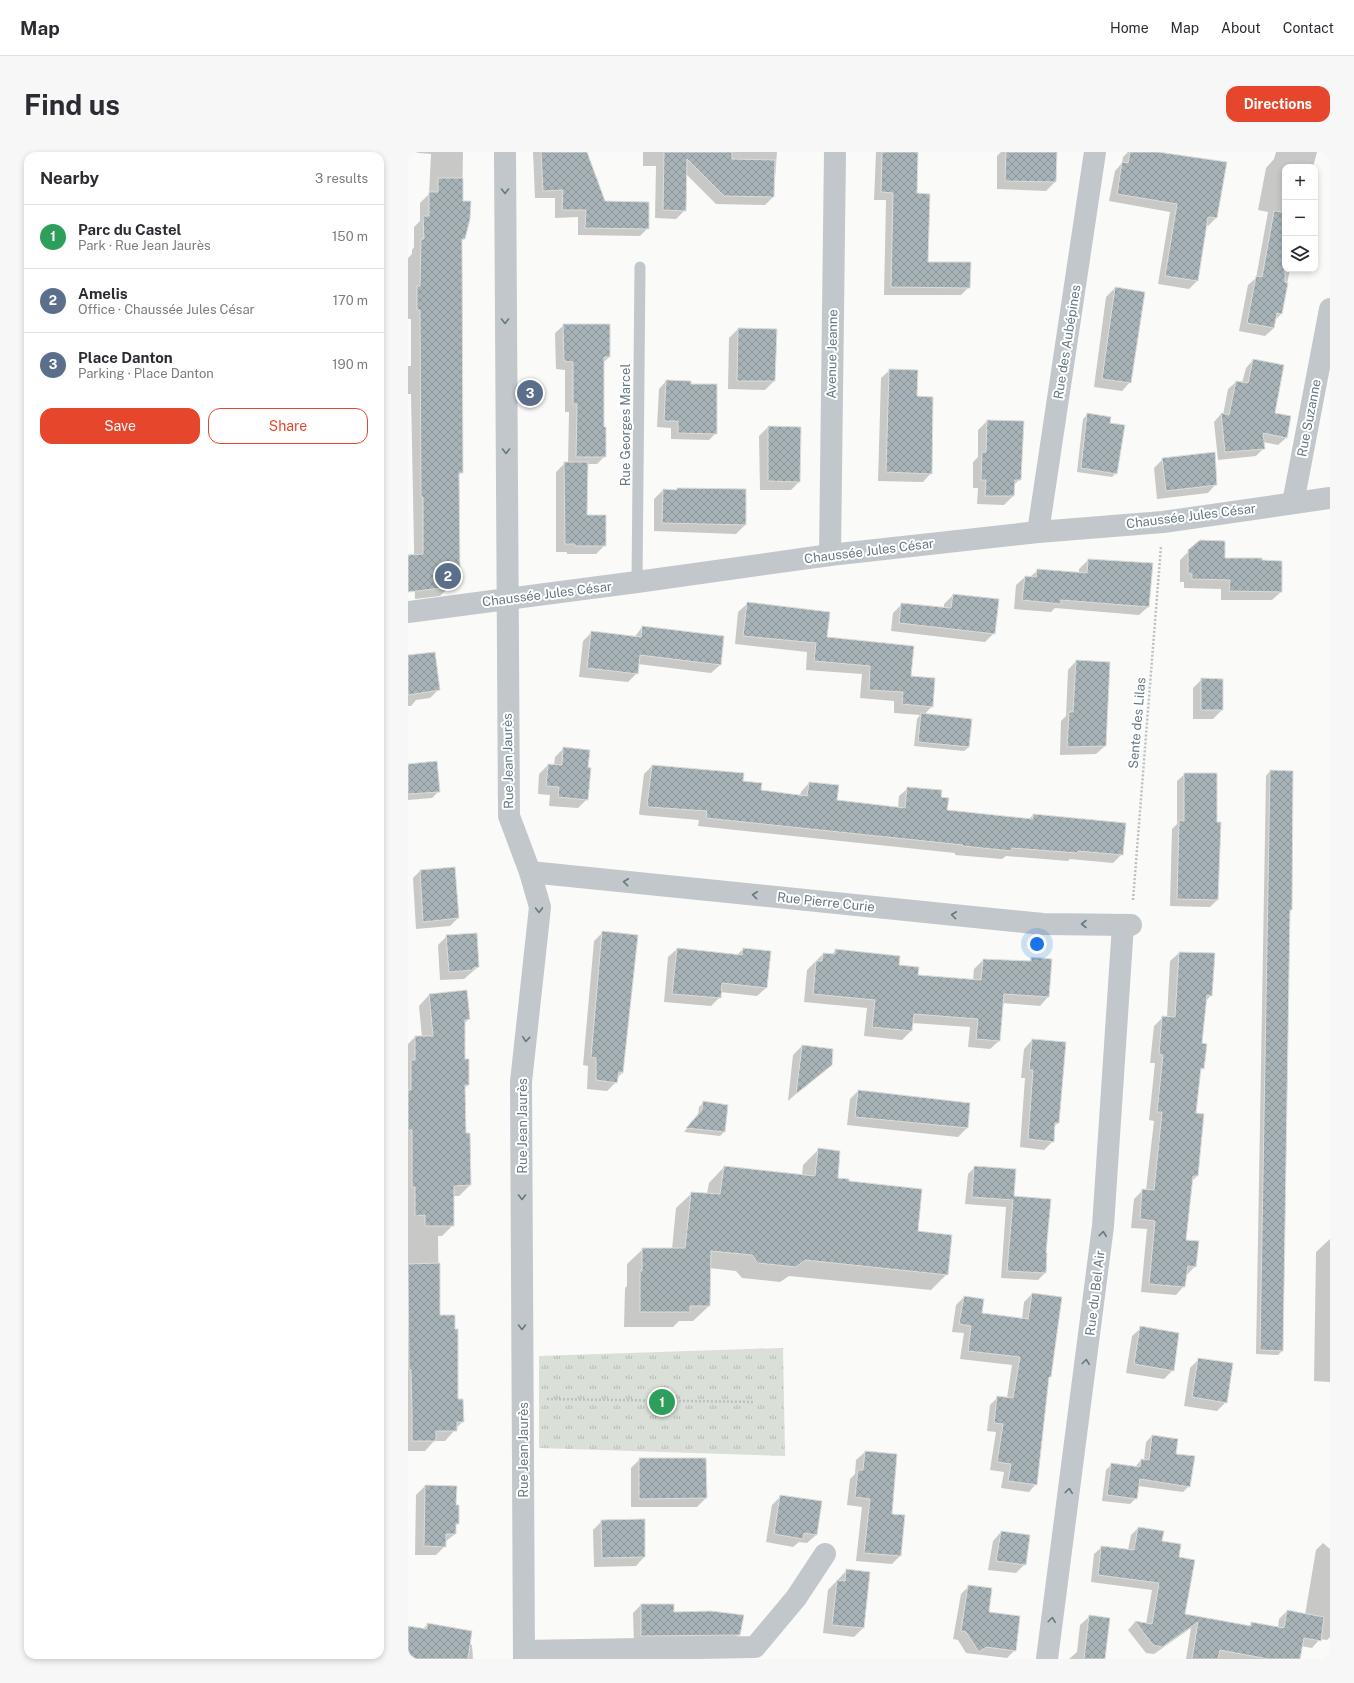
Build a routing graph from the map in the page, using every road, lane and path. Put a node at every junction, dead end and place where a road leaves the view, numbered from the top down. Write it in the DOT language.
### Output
graph roads {
  1 [pos="504,152"];
  2 [pos="835,152"];
  3 [pos="1095,152"];
  4 [pos="640,267"];
  5 [pos="1330,309"];
  6 [pos="1330,498"];
  7 [pos="1293,503"];
  8 [pos="1163,522"];
  9 [pos="1038,532"];
  10 [pos="830,555"];
  11 [pos="637,582"];
  12 [pos="507,600"];
  13 [pos="408,612"];
  14 [pos="530,872"];
  15 [pos="1127,925"];
  16 [pos="523,1399"];
  17 [pos="755,1402"];
  18 [pos="825,1554"];
  19 [pos="524,1655"];
  20 [pos="1047,1659"];
  1 -- 12 [label="street, Rue Jean Jaurès, one-way"];
  2 -- 10 [label="street, Avenue Jeanne"];
  3 -- 9 [label="street, Rue des Aubépines"];
  4 -- 11 [label="lane, Rue Georges Marcel"];
  5 -- 7 [label="street, Rue Suzanne"];
  6 -- 7 [label="street, Chaussée Jules César"];
  7 -- 8 [label="street, Chaussée Jules César"];
  8 -- 9 [label="street, Chaussée Jules César"];
  8 -- 15 [label="path, Sente des Lilas"];
  9 -- 10 [label="street, Chaussée Jules César"];
  10 -- 11 [label="street, Chaussée Jules César"];
  11 -- 12 [label="street, Chaussée Jules César"];
  12 -- 13 [label="street, Chaussée Jules César"];
  12 -- 14 [label="street, Rue Jean Jaurès"];
  15 -- 14 [label="street, Rue Pierre Curie, one-way"];
  14 -- 16 [label="street, Rue Jean Jaurès, one-way"];
  20 -- 15 [label="street, Rue du Bel Air, one-way"];
  16 -- 17 [label="path"];
  16 -- 19 [label="street, Rue Jean Jaurès"];
  18 -- 19 [label="street"];
}
